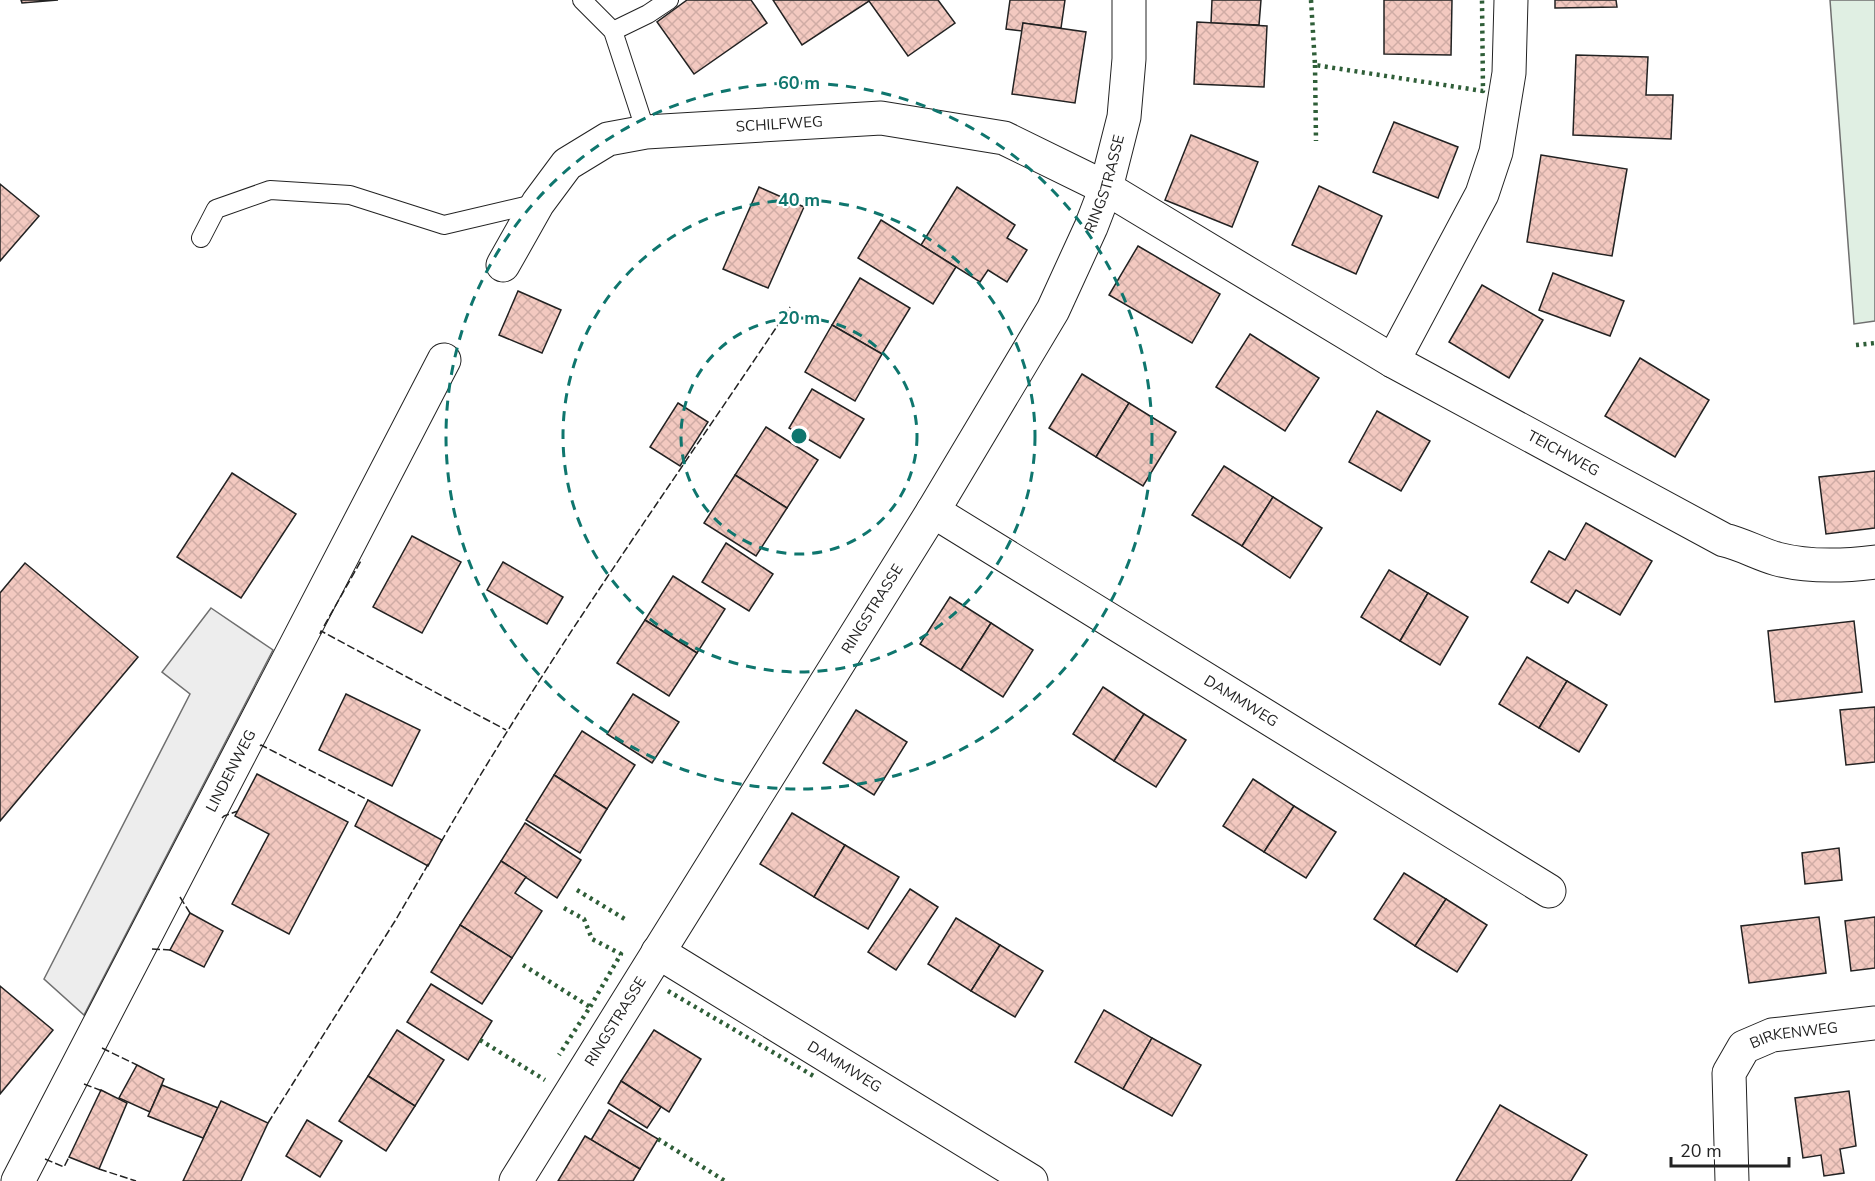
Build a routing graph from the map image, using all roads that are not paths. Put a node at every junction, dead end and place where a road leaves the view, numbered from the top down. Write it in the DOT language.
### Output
graph roads {
  1 [pos="582,0"];
  2 [pos="669,0"];
  3 [pos="1129,0"];
  4 [pos="1511,0"];
  5 [pos="613,31"];
  6 [pos="646,132"];
  7 [pos="1106,188"];
  8 [pos="538,203"];
  9 [pos="201,238"];
  10 [pos="503,265"];
  11 [pos="444,360"];
  12 [pos="1394,362"];
  13 [pos="933,511"];
  14 [pos="1875,562"];
  15 [pos="1550,891"];
  16 [pos="658,952"];
  17 [pos="1875,1023"];
  18 [pos="0,1173"];
  19 [pos="17,1181"];
  20 [pos="516,1181"];
  21 [pos="1030,1181"];
  22 [pos="1732,1181"];
  1 -- 5 [label="lane"];
  2 -- 5 [label="lane"];
  3 -- 7 [label="street, RINGSTRASSE"];
  4 -- 12 [label="street"];
  5 -- 6 [label="lane"];
  6 -- 7 [label="street, SCHILFWEG"];
  6 -- 8 [label="street, SCHILFWEG"];
  7 -- 12 [label="street, TEICHWEG"];
  7 -- 13 [label="street, RINGSTRASSE"];
  8 -- 9 [label="lane"];
  8 -- 10 [label="street, SCHILFWEG"];
  11 -- 19 [label="street, LINDENWEG"];
  12 -- 14 [label="street, TEICHWEG"];
  13 -- 15 [label="street, DAMMWEG"];
  13 -- 16 [label="street, RINGSTRASSE"];
  16 -- 20 [label="street, RINGSTRASSE"];
  16 -- 21 [label="street, DAMMWEG"];
  17 -- 22 [label="street, BIRKENWEG"];
  18 -- 19 [label="street, LINDENWEG"];
}
